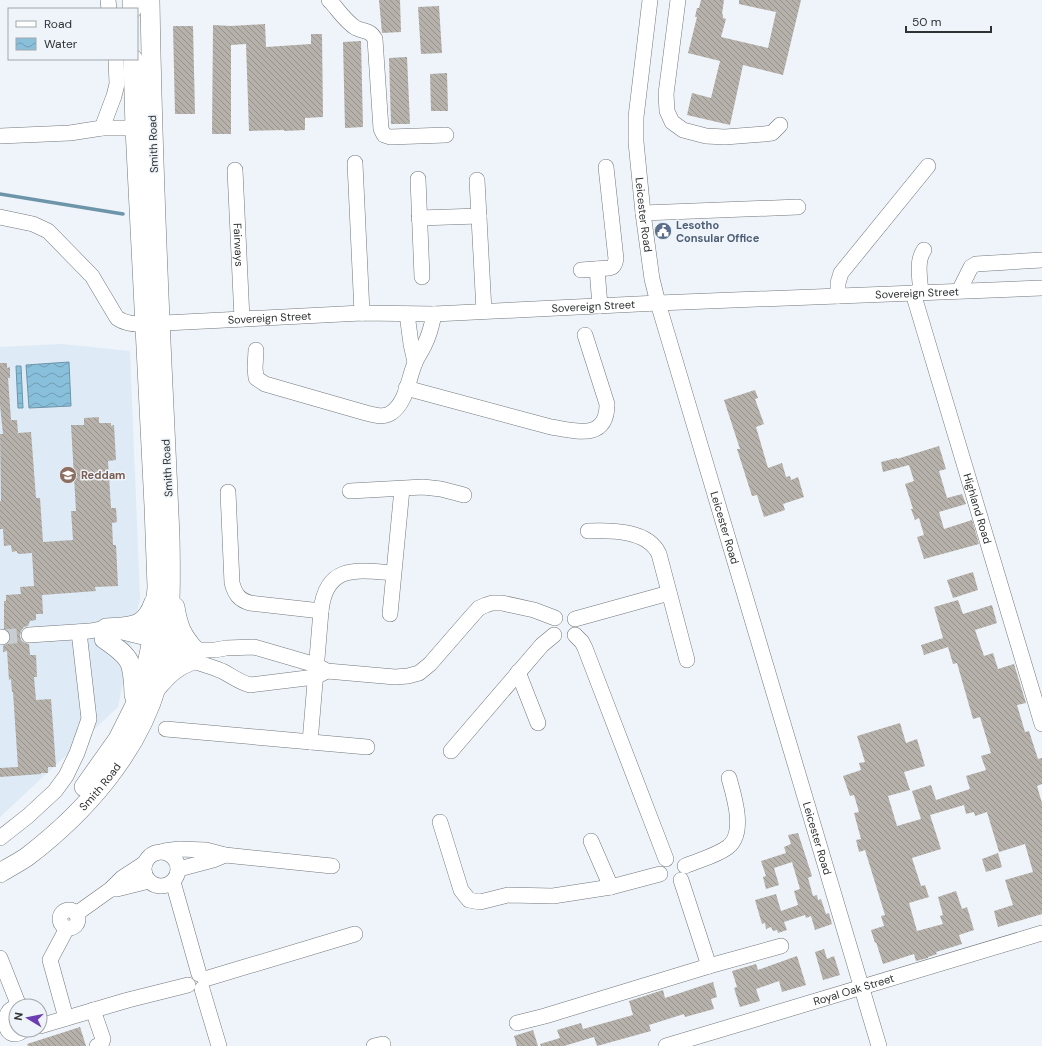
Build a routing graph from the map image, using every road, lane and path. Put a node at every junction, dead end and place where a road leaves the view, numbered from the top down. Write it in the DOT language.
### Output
graph roads {
  1 [pos="150,0"];
  2 [pos="329,0"];
  3 [pos="650,0"];
  4 [pos="678,0"];
  5 [pos="116,60"];
  6 [pos="133,60"];
  7 [pos="780,125"];
  8 [pos="102,128"];
  9 [pos="144,128"];
  10 [pos="446,135"];
  11 [pos="0,136"];
  12 [pos="355,163"];
  13 [pos="606,166"];
  14 [pos="928,166"];
  15 [pos="235,170"];
  16 [pos="418,179"];
  17 [pos="477,180"];
  18 [pos="798,208"];
  19 [pos="643,213"];
  20 [pos="479,216"];
  21 [pos="0,217"];
  22 [pos="419,218"];
  23 [pos="924,250"];
  24 [pos="1042,260"];
  25 [pos="597,269"];
  26 [pos="581,270"];
  27 [pos="422,277"];
  28 [pos="1042,288"];
  29 [pos="959,290"];
  30 [pos="917,293"];
  31 [pos="838,296"];
  32 [pos="658,303"];
  33 [pos="600,306"];
  34 [pos="484,311"];
  35 [pos="362,313"];
  36 [pos="407,314"];
  37 [pos="434,314"];
  38 [pos="242,319"];
  39 [pos="152,324"];
  40 [pos="585,336"];
  41 [pos="256,350"];
  42 [pos="415,362"];
  43 [pos="406,388"];
  44 [pos="402,489"];
  45 [pos="350,490"];
  46 [pos="228,492"];
  47 [pos="464,495"];
  48 [pos="588,531"];
  49 [pos="393,573"];
  50 [pos="163,592"];
  51 [pos="669,593"];
  52 [pos="321,611"];
  53 [pos="390,614"];
  54 [pos="555,618"];
  55 [pos="575,619"];
  56 [pos="95,632"];
  57 [pos="554,634"];
  58 [pos="575,634"];
  59 [pos="29,635"];
  60 [pos="159,647"];
  61 [pos="226,648"];
  62 [pos="193,655"];
  63 [pos="687,660"];
  64 [pos="222,671"];
  65 [pos="319,671"];
  66 [pos="518,672"];
  67 [pos="156,688"];
  68 [pos="134,707"];
  69 [pos="538,723"];
  70 [pos="1042,724"];
  71 [pos="166,729"];
  72 [pos="310,742"];
  73 [pos="367,747"];
  74 [pos="451,751"];
  75 [pos="729,778"];
  76 [pos="92,787"];
  77 [pos="440,822"];
  78 [pos="0,838"];
  79 [pos="591,841"];
  80 [pos="164,852"];
  81 [pos="225,855"];
  82 [pos="666,859"];
  83 [pos="0,861"];
  84 [pos="145,863"];
  85 [pos="332,866"];
  86 [pos="0,873"];
  87 [pos="683,873"];
  88 [pos="660,874"];
  89 [pos="172,879"];
  90 [pos="149,881"];
  91 [pos="611,887"];
  92 [pos="111,889"];
  93 [pos="1042,933"];
  94 [pos="355,934"];
  95 [pos="781,946"];
  96 [pos="0,958"];
  97 [pos="709,966"];
  98 [pos="196,982"];
  99 [pos="862,987"];
  100 [pos="16,998"];
  101 [pos="8,1010"];
  102 [pos="93,1010"];
  103 [pos="66,1018"];
  104 [pos="1,1022"];
  105 [pos="518,1023"];
  106 [pos="48,1024"];
  107 [pos="209,1027"];
  108 [pos="8,1032"];
  109 [pos="97,1046"];
  110 [pos="211,1046"];
  111 [pos="219,1046"];
  112 [pos="666,1046"];
  113 [pos="879,1046"];
  1 -- 9 [label="main road, Smith Road"];
  2 -- 10 [label="street"];
  3 -- 19 [label="street, Leicester Road"];
  4 -- 7 [label="street"];
  5 -- 8 [label="street"];
  6 -- 9 [label="main road, Smith Road"];
  8 -- 9 [label="street"];
  8 -- 11 [label="street"];
  9 -- 39 [label="main road, Smith Road"];
  12 -- 35 [label="street"];
  13 -- 25 [label="street"];
  14 -- 31 [label="street"];
  15 -- 38 [label="street, Fairways"];
  16 -- 22 [label="street"];
  17 -- 20 [label="street"];
  18 -- 19 [label="street"];
  19 -- 32 [label="street, Leicester Road"];
  20 -- 22 [label="street"];
  20 -- 34 [label="street"];
  21 -- 39 [label="street, Sovereign Street"];
  22 -- 27 [label="street"];
  23 -- 30 [label="street, Highland Road"];
  24 -- 29 [label="street"];
  25 -- 26 [label="street"];
  25 -- 33 [label="street"];
  28 -- 29 [label="street, Sovereign Street"];
  29 -- 30 [label="street, Sovereign Street"];
  30 -- 31 [label="street, Sovereign Street"];
  30 -- 70 [label="street, Highland Road"];
  31 -- 32 [label="street, Sovereign Street"];
  32 -- 33 [label="street, Sovereign Street"];
  32 -- 99 [label="street, Leicester Road"];
  33 -- 34 [label="street, Sovereign Street"];
  34 -- 37 [label="street, Sovereign Street"];
  35 -- 36 [label="street, Sovereign Street"];
  35 -- 38 [label="street, Sovereign Street"];
  36 -- 37 [label="street, Sovereign Street"];
  36 -- 42 [label="street"];
  37 -- 42 [label="street"];
  38 -- 39 [label="street, Sovereign Street"];
  39 -- 50 [label="main road, Smith Road"];
  40 -- 43 [label="street"];
  41 -- 43 [label="street"];
  42 -- 43 [label="street"];
  44 -- 45 [label="street"];
  44 -- 47 [label="street"];
  44 -- 49 [label="street"];
  46 -- 52 [label="street"];
  48 -- 51 [label="street"];
  49 -- 52 [label="street"];
  49 -- 53 [label="street"];
  50 -- 56 [label="main road"];
  50 -- 60 [label="main road, Smith Road"];
  50 -- 62 [label="main road"];
  51 -- 55 [label="street"];
  51 -- 63 [label="street"];
  52 -- 65 [label="street"];
  54 -- 55 [label="street"];
  54 -- 57 [label="street"];
  54 -- 65 [label="street"];
  55 -- 58 [label="street"];
  56 -- 59 [label="street"];
  56 -- 60 [label="street"];
  56 -- 68 [label="main road"];
  56 -- 78 [label="street"];
  57 -- 58 [label="street"];
  57 -- 66 [label="street"];
  58 -- 82 [label="street"];
  60 -- 62 [label="street"];
  60 -- 67 [label="main road, Smith Road"];
  60 -- 68 [label="main road, Smith Road"];
  61 -- 62 [label="street"];
  61 -- 64 [label="street"];
  61 -- 65 [label="street"];
  62 -- 64 [label="street"];
  62 -- 67 [label="main road"];
  64 -- 65 [label="street"];
  65 -- 72 [label="street"];
  66 -- 69 [label="street"];
  66 -- 74 [label="street"];
  67 -- 76 [label="main road, Smith Road"];
  68 -- 76 [label="main road, Smith Road"];
  71 -- 72 [label="street"];
  72 -- 73 [label="street"];
  75 -- 87 [label="street"];
  76 -- 83 [label="main road, Smith Road"];
  76 -- 86 [label="main road, Smith Road"];
  77 -- 91 [label="street"];
  79 -- 91 [label="street"];
  80 -- 81 [label="street"];
  80 -- 84 [label="street"];
  80 -- 89 [label="street"];
  81 -- 85 [label="street"];
  81 -- 89 [label="street"];
  82 -- 87 [label="street"];
  82 -- 88 [label="street"];
  84 -- 90 [label="street"];
  84 -- 92 [label="street"];
  87 -- 88 [label="street"];
  87 -- 97 [label="street"];
  88 -- 91 [label="street"];
  89 -- 90 [label="street"];
  89 -- 98 [label="street"];
  90 -- 92 [label="street"];
  92 -- 103 [label="street"];
  93 -- 99 [label="street, Royal Oak Street"];
  94 -- 98 [label="street"];
  95 -- 97 [label="street"];
  96 -- 100 [label="street"];
  97 -- 105 [label="street"];
  98 -- 102 [label="street"];
  98 -- 107 [label="street"];
  99 -- 112 [label="street, Royal Oak Street"];
  99 -- 113 [label="street, Leicester Road"];
  101 -- 104 [label="street"];
  102 -- 103 [label="street"];
  102 -- 109 [label="street"];
  103 -- 106 [label="street"];
  104 -- 108 [label="street"];
  107 -- 110 [label="street"];
  107 -- 111 [label="street"];
}
